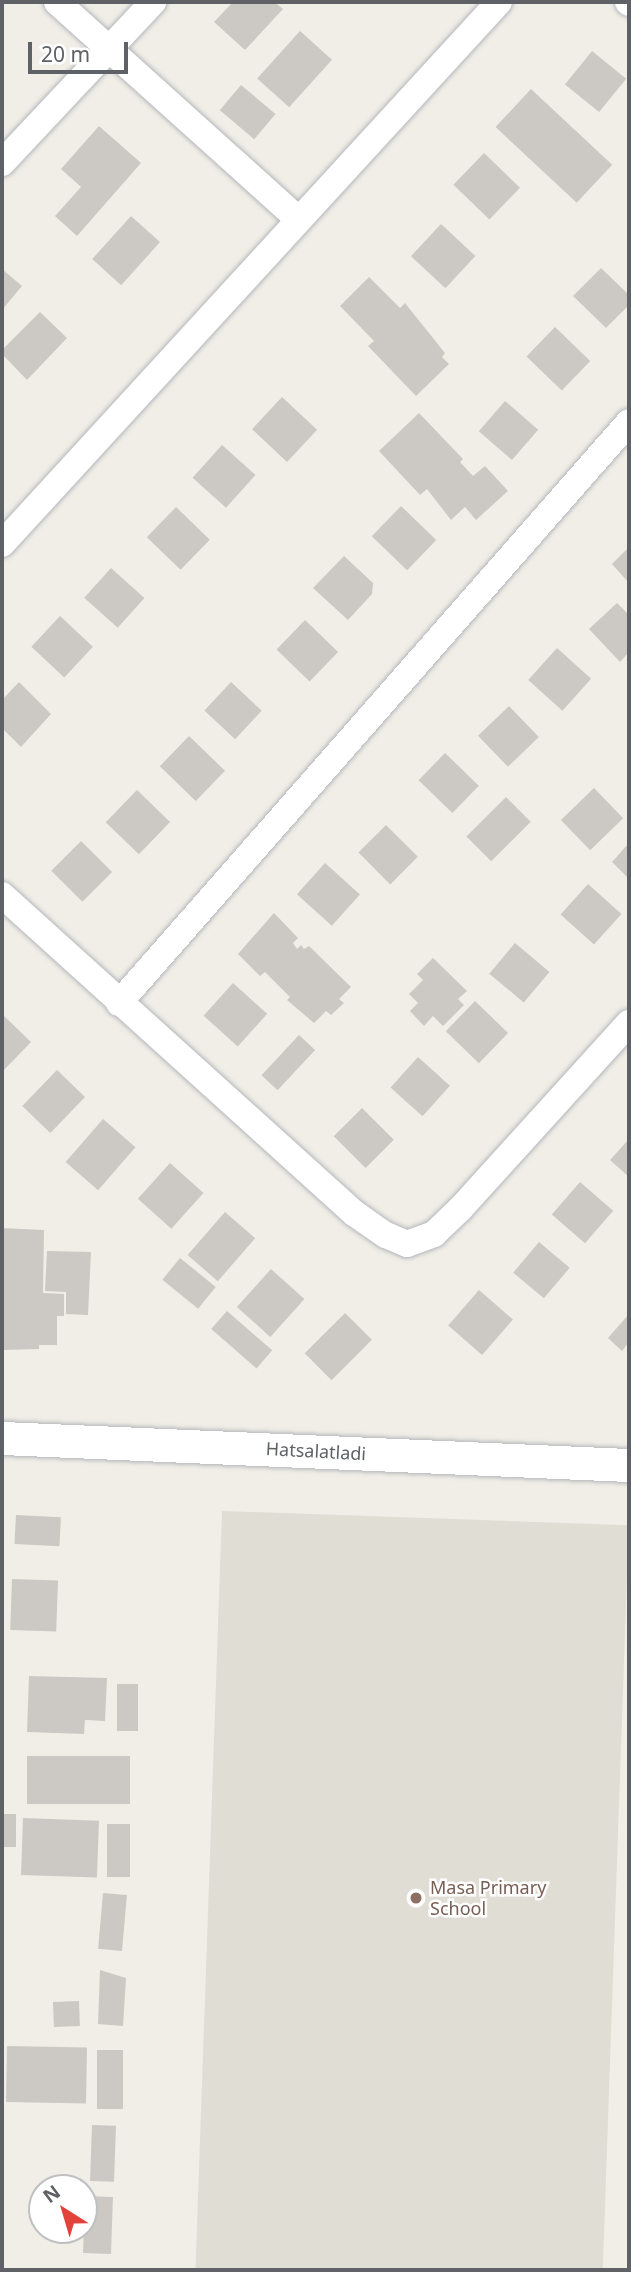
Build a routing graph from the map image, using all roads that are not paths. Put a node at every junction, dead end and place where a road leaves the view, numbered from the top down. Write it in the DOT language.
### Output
graph roads {
  1 [pos="57,2"];
  2 [pos="153,2"];
  3 [pos="499,2"];
  4 [pos="108,49"];
  5 [pos="2,163"];
  6 [pos="298,219"];
  7 [pos="629,422"];
  8 [pos="2,544"];
  9 [pos="2,895"];
  10 [pos="119,1003"];
  11 [pos="629,1023"];
  12 [pos="2,1438"];
  13 [pos="629,1465"];
  1 -- 4 [label="street"];
  2 -- 4 [label="street"];
  3 -- 6 [label="street"];
  4 -- 5 [label="street"];
  4 -- 6 [label="street"];
  6 -- 8 [label="street"];
  7 -- 10 [label="street"];
  9 -- 10 [label="street"];
  10 -- 11 [label="street"];
  12 -- 13 [label="street, Hatsalatladi"];
}
